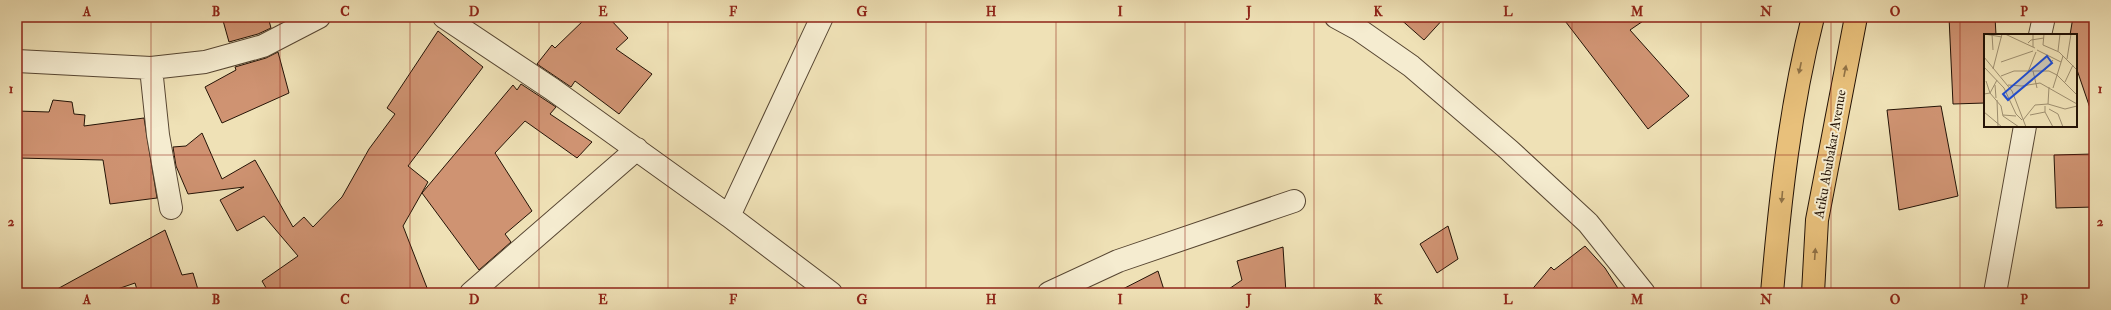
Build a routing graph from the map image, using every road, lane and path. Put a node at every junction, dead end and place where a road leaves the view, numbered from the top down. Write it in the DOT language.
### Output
graph roads {
  1 [pos="319,17"];
  2 [pos="444,17"];
  3 [pos="822,17"];
  4 [pos="1336,17"];
  5 [pos="1813,17"];
  6 [pos="1856,17"];
  7 [pos="2044,17"];
  8 [pos="2040,34"];
  9 [pos="17,62"];
  10 [pos="151,68"];
  11 [pos="2025,127"];
  12 [pos="637,150"];
  13 [pos="1294,201"];
  14 [pos="170,208"];
  15 [pos="729,216"];
  16 [pos="471,293"];
  17 [pos="832,293"];
  18 [pos="1049,293"];
  19 [pos="1644,293"];
  20 [pos="1772,293"];
  21 [pos="1813,293"];
  22 [pos="1995,293"];
  1 -- 10 [label="street"];
  2 -- 12 [label="street"];
  3 -- 15 [label="street"];
  4 -- 19 [label="street"];
  5 -- 20 [label="main road, one-way"];
  21 -- 6 [label="main road, Atiku Abubakar Avenue, one-way"];
  7 -- 8 [label="street"];
  9 -- 10 [label="street"];
  10 -- 14 [label="street"];
  11 -- 22 [label="street"];
  12 -- 15 [label="street"];
  12 -- 16 [label="street"];
  13 -- 18 [label="street"];
  15 -- 17 [label="street"];
}
